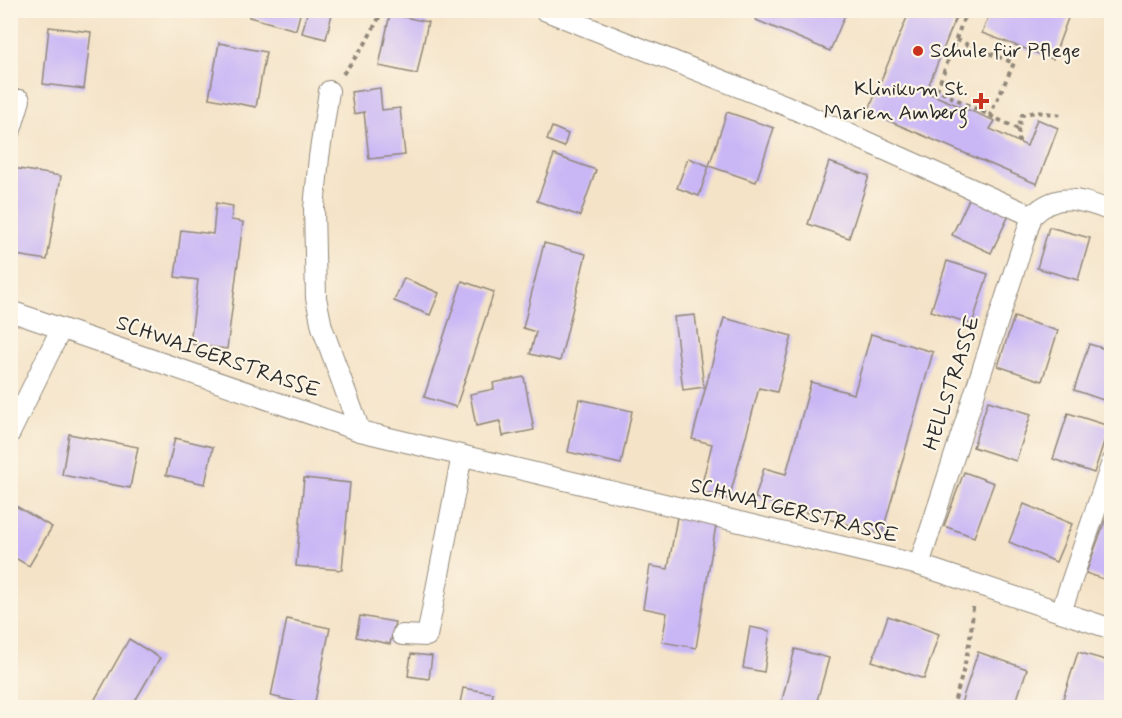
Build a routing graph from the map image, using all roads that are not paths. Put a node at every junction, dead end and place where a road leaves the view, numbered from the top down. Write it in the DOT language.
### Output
graph roads {
  1 [pos="544,10"];
  2 [pos="329,91"];
  3 [pos="20,100"];
  4 [pos="10,133"];
  5 [pos="1112,211"];
  6 [pos="1032,216"];
  7 [pos="10,311"];
  8 [pos="61,328"];
  9 [pos="360,431"];
  10 [pos="10,433"];
  11 [pos="462,455"];
  12 [pos="1112,462"];
  13 [pos="919,565"];
  14 [pos="1061,612"];
  15 [pos="1112,629"];
  16 [pos="402,635"];
  1 -- 6 [label="street"];
  2 -- 9 [label="street, SCHWAIGERSTRASSE"];
  3 -- 4 [label="street"];
  5 -- 6 [label="street"];
  6 -- 13 [label="street, HELLSTRASSE"];
  7 -- 8 [label="street, SCHWAIGERSTRASSE"];
  8 -- 9 [label="street, SCHWAIGERSTRASSE"];
  8 -- 10 [label="street"];
  9 -- 11 [label="street, SCHWAIGERSTRASSE"];
  11 -- 13 [label="street, SCHWAIGERSTRASSE"];
  11 -- 16 [label="street"];
  12 -- 14 [label="street"];
  13 -- 14 [label="street, SCHWAIGERSTRASSE"];
  14 -- 15 [label="street, SCHWAIGERSTRASSE"];
}
